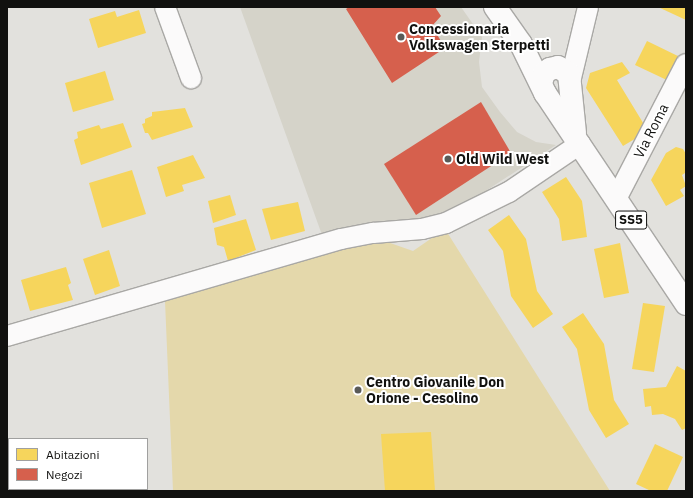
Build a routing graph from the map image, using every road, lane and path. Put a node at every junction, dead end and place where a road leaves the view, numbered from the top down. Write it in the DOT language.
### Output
graph roads {
  1 [pos="165,7"];
  2 [pos="495,7"];
  3 [pos="588,7"];
  4 [pos="686,64"];
  5 [pos="191,78"];
  6 [pos="557,80"];
  7 [pos="578,140"];
  8 [pos="616,198"];
  9 [pos="686,304"];
  10 [pos="7,336"];
  1 -- 5 [label="street"];
  2 -- 6 [label="main road, SS5"];
  3 -- 6 [label="street"];
  4 -- 8 [label="street, Via Roma"];
  6 -- 7 [label="main road, SS5"];
  7 -- 8 [label="main road, SS5"];
  7 -- 10 [label="street"];
  8 -- 9 [label="main road, SS5"];
}
